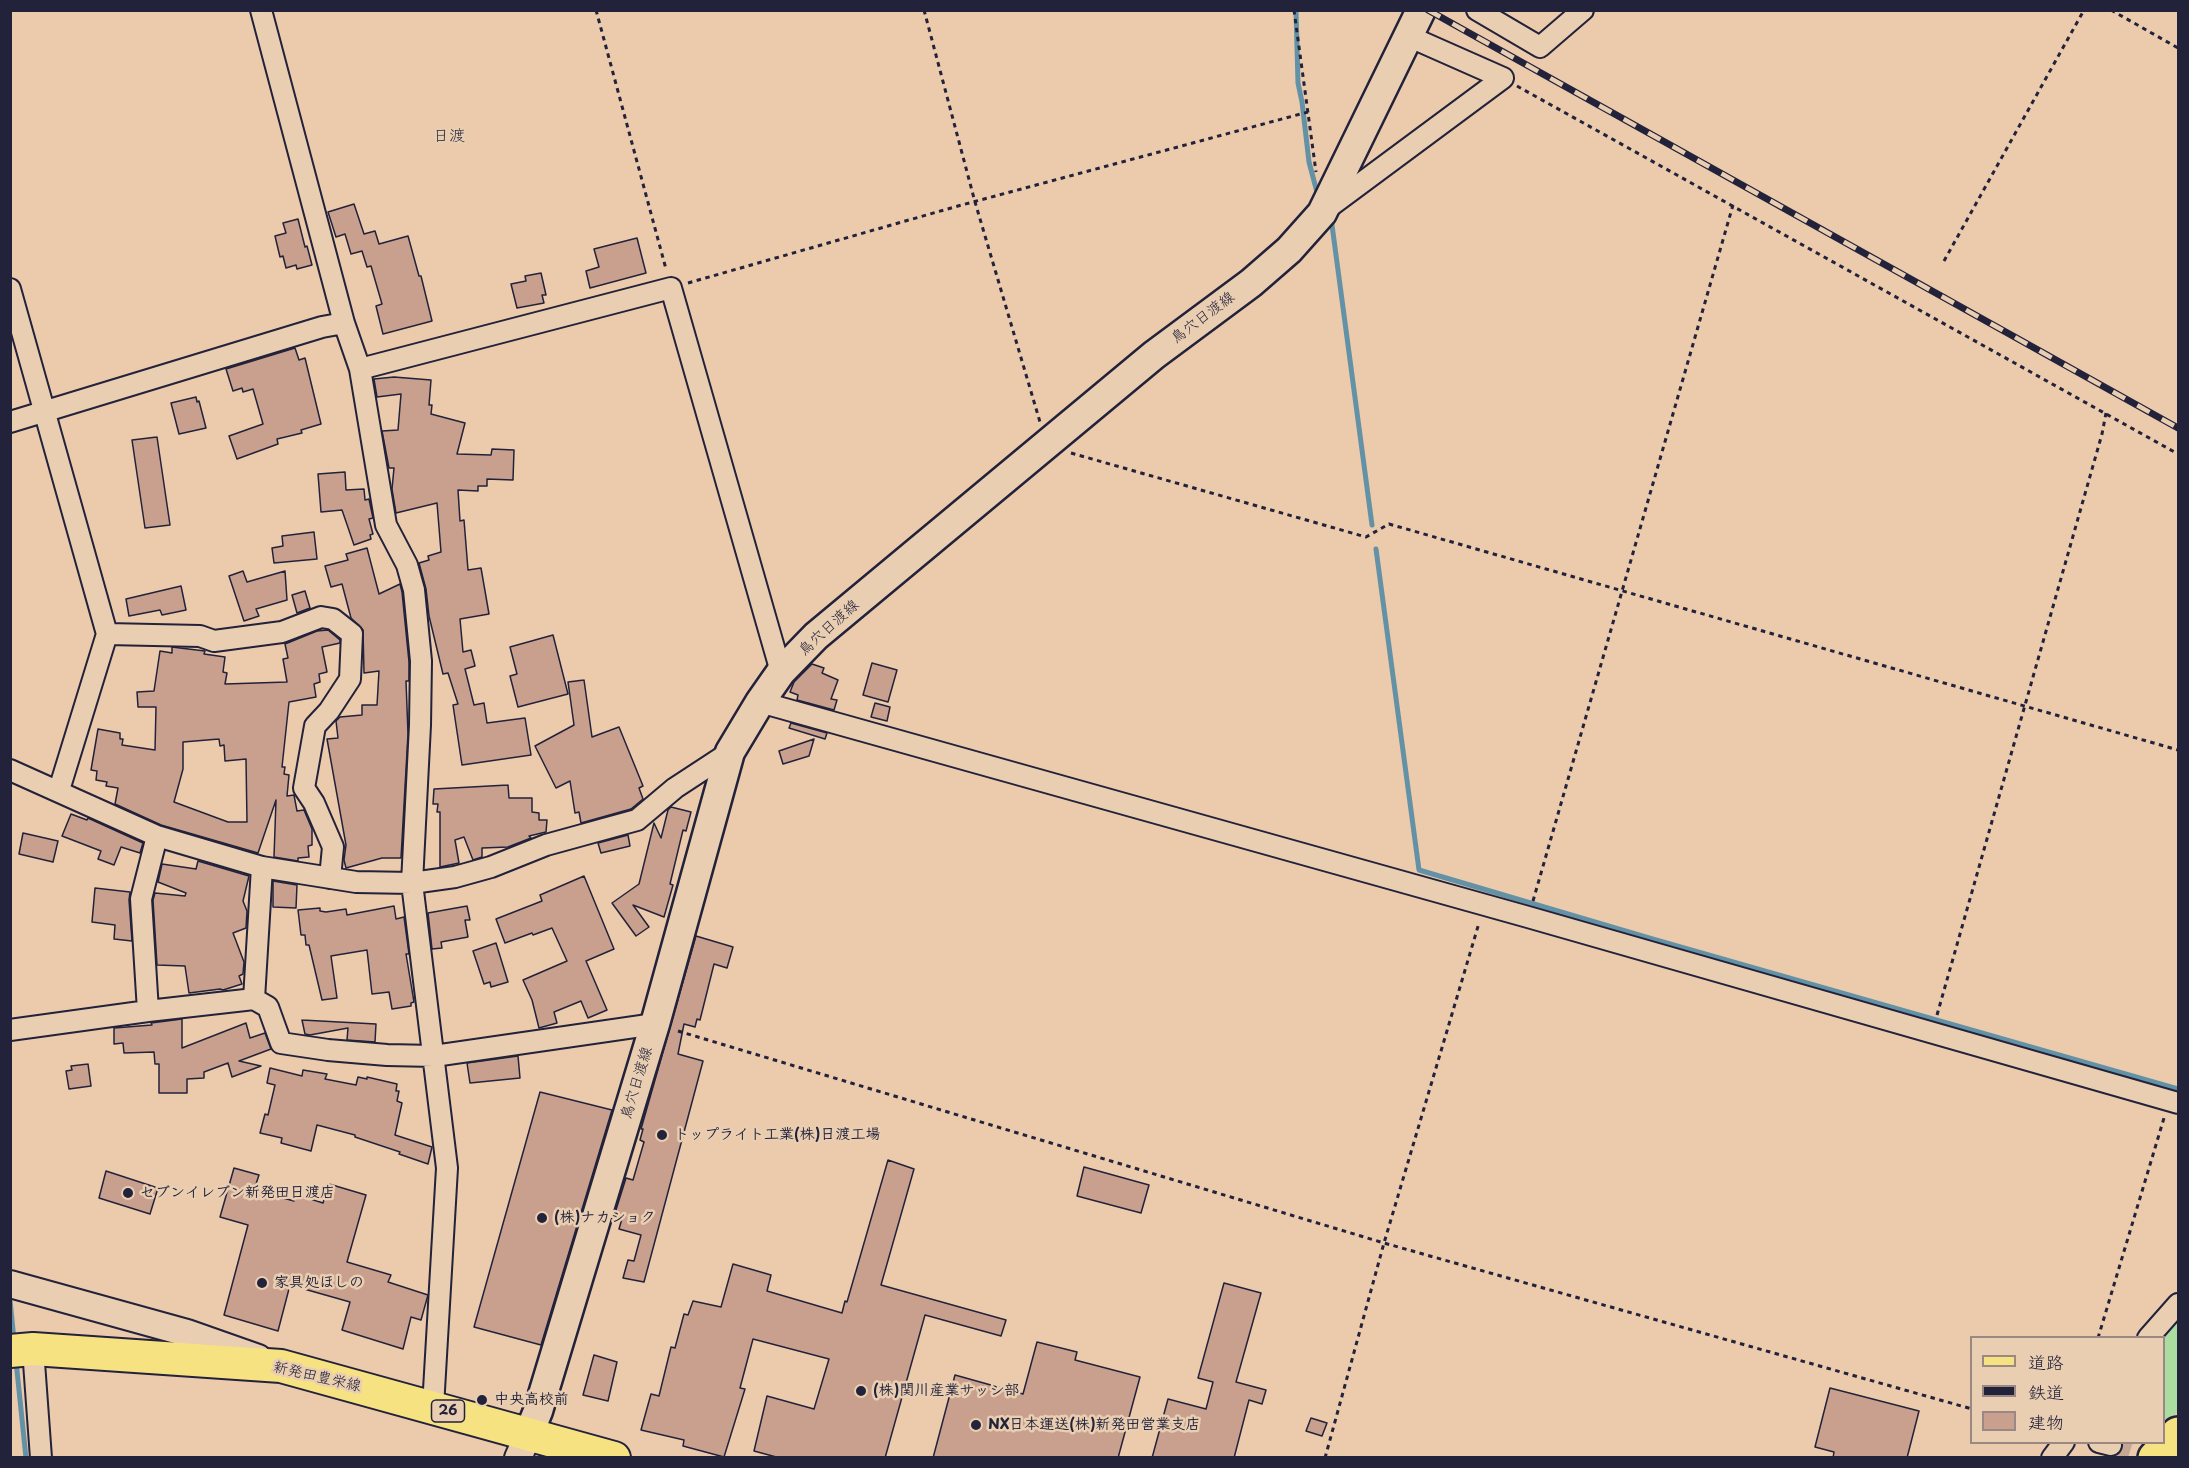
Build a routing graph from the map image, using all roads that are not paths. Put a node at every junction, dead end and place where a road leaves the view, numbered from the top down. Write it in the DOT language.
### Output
graph roads {
  1 [pos="261,10"];
  2 [pos="1421,10"];
  3 [pos="1477,10"];
  4 [pos="1584,10"];
  5 [pos="1408,36"];
  6 [pos="1322,213"];
  7 [pos="10,289"];
  8 [pos="344,323"];
  9 [pos="360,369"];
  10 [pos="44,412"];
  11 [pos="10,422"];
  12 [pos="107,634"];
  13 [pos="781,672"];
  14 [pos="760,702"];
  15 [pos="730,752"];
  16 [pos="10,770"];
  17 [pos="60,790"];
  18 [pos="157,836"];
  19 [pos="262,867"];
  20 [pos="330,878"];
  21 [pos="412,883"];
  22 [pos="254,999"];
  23 [pos="148,1011"];
  24 [pos="655,1024"];
  25 [pos="10,1030"];
  26 [pos="434,1056"];
  27 [pos="2174,1102"];
  28 [pos="10,1284"];
  29 [pos="2178,1304"];
  30 [pos="2150,1336"];
  31 [pos="22,1350"];
  32 [pos="281,1366"];
  33 [pos="433,1407"];
  34 [pos="2178,1434"];
  35 [pos="2063,1444"];
  36 [pos="524,1445"];
  37 [pos="41,1458"];
  38 [pos="614,1458"];
  39 [pos="2052,1458"];
  40 [pos="2156,1458"];
  1 -- 8 [label="street"];
  2 -- 5 [label="main road, 鳥穴日渡線"];
  3 -- 4 [label="street"];
  5 -- 6 [label="main road, 鳥穴日渡線"];
  5 -- 6 [label="street"];
  6 -- 13 [label="main road, 鳥穴日渡線"];
  7 -- 10 [label="street"];
  8 -- 9 [label="street"];
  8 -- 10 [label="street"];
  9 -- 13 [label="street"];
  9 -- 21 [label="street"];
  10 -- 11 [label="street"];
  10 -- 12 [label="street"];
  12 -- 17 [label="street"];
  12 -- 20 [label="street"];
  13 -- 14 [label="main road, 鳥穴日渡線"];
  14 -- 15 [label="main road, 鳥穴日渡線"];
  14 -- 27 [label="street"];
  15 -- 21 [label="street"];
  15 -- 24 [label="main road, 鳥穴日渡線"];
  16 -- 17 [label="street"];
  17 -- 18 [label="street"];
  18 -- 19 [label="street"];
  18 -- 23 [label="street"];
  19 -- 20 [label="street"];
  19 -- 22 [label="street"];
  20 -- 21 [label="street"];
  21 -- 26 [label="street"];
  22 -- 23 [label="street"];
  22 -- 26 [label="street"];
  23 -- 25 [label="street"];
  24 -- 26 [label="street"];
  24 -- 36 [label="main road, 鳥穴日渡線"];
  26 -- 33 [label="street"];
  28 -- 32 [label="street"];
  29 -- 30 [label="street"];
  31 -- 32 [label="main road, 新発田豊栄線 / 26"];
  31 -- 37 [label="street"];
  32 -- 33 [label="main road, 新発田豊栄線 / 26"];
  33 -- 36 [label="main road, 新発田豊栄線 / 26"];
  34 -- 40 [label="highway"];
  35 -- 39 [label="street"];
  36 -- 38 [label="main road, 新発田豊栄線 / 26"];
}
